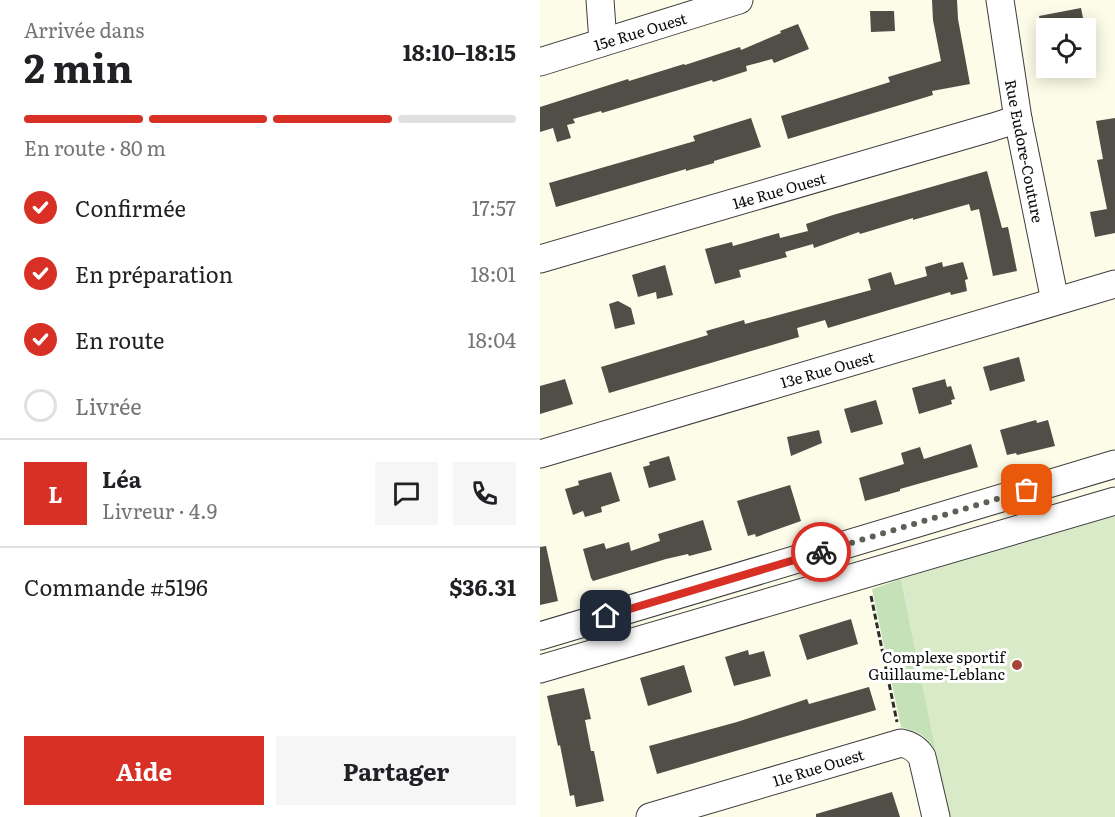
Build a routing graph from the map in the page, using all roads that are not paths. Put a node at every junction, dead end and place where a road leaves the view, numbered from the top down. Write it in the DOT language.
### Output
graph roads {
  1 [pos="600,0"];
  2 [pos="739,0"];
  3 [pos="1000,0"];
  4 [pos="603,42"];
  5 [pos="540,62"];
  6 [pos="1018,119"];
  7 [pos="540,259"];
  8 [pos="1115,284"];
  9 [pos="1055,301"];
  10 [pos="540,454"];
  11 [pos="1115,464"];
  12 [pos="1115,501"];
  13 [pos="540,636"];
  14 [pos="540,669"];
  15 [pos="650,817"];
  16 [pos="936,817"];
  1 -- 4 [label="street"];
  2 -- 4 [label="street, 15e Rue Ouest"];
  3 -- 6 [label="street, Rue Eudore-Couture"];
  4 -- 5 [label="street, 15e Rue Ouest"];
  6 -- 7 [label="street, 14e Rue Ouest"];
  6 -- 9 [label="street, Rue Eudore-Couture"];
  8 -- 9 [label="street, 13e Rue Ouest"];
  9 -- 10 [label="street, 13e Rue Ouest"];
  11 -- 13 [label="street"];
  12 -- 14 [label="street"];
  15 -- 16 [label="street, 11e Rue Ouest"];
}
